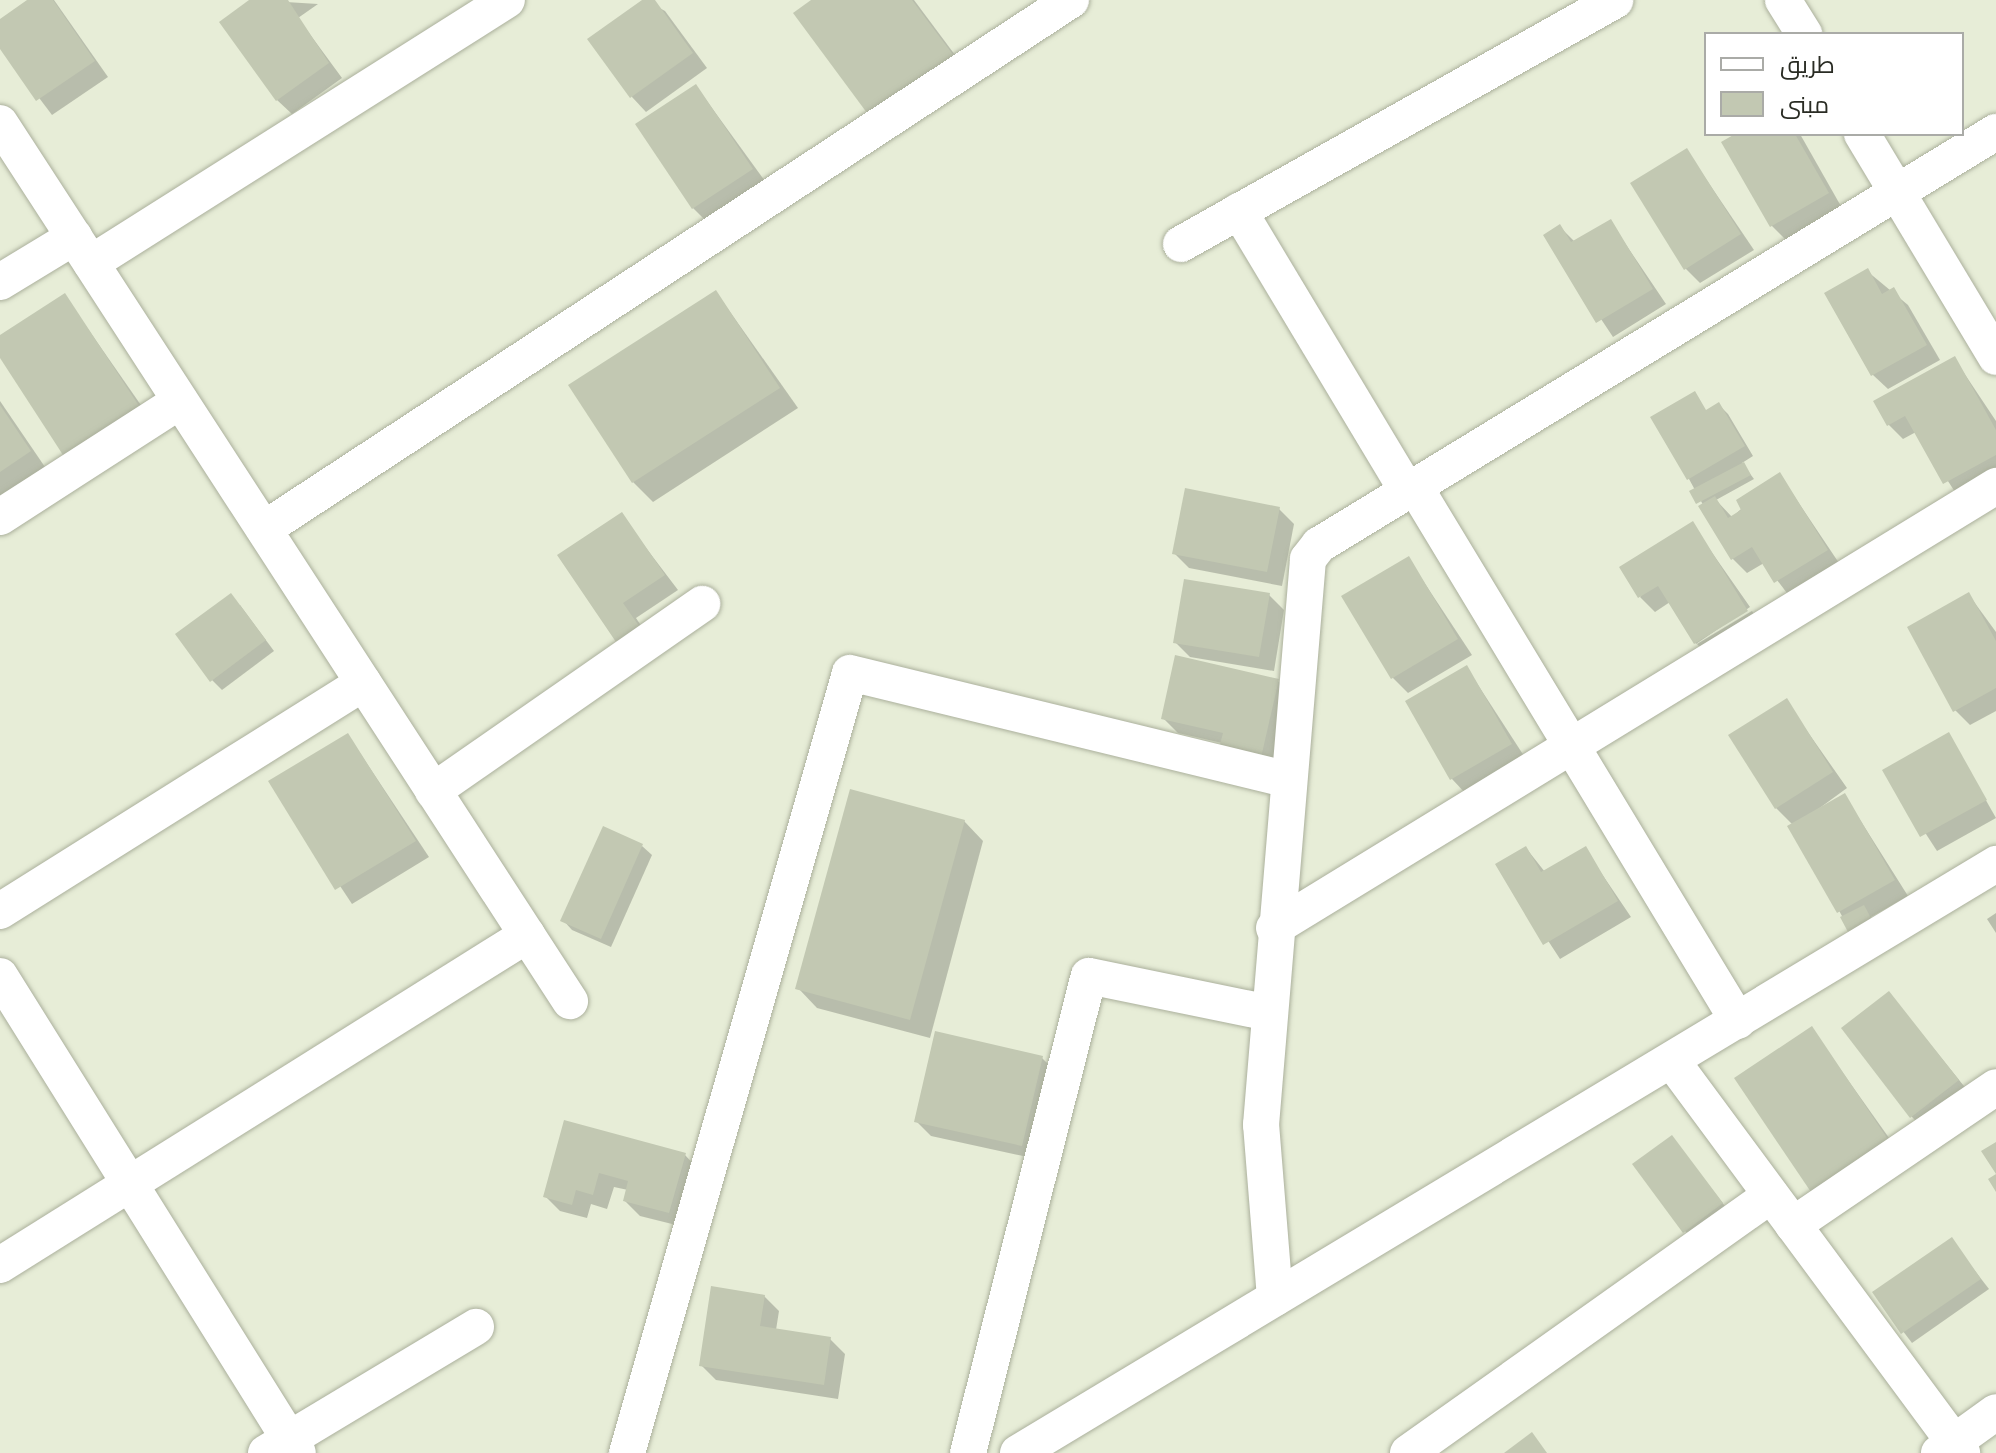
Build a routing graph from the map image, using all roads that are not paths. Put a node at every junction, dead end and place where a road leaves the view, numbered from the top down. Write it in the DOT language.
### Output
graph roads {
  1 [pos="507,0"];
  2 [pos="1071,0"];
  3 [pos="1615,0"];
  4 [pos="1783,0"];
  5 [pos="1803,32"];
  6 [pos="0,123"];
  7 [pos="1996,132"];
  8 [pos="1863,136"];
  9 [pos="1897,193"];
  10 [pos="1239,211"];
  11 [pos="1181,244"];
  12 [pos="82,250"];
  13 [pos="0,282"];
  14 [pos="1996,357"];
  15 [pos="180,401"];
  16 [pos="1996,486"];
  17 [pos="1411,489"];
  18 [pos="0,517"];
  19 [pos="264,529"];
  20 [pos="702,604"];
  21 [pos="363,683"];
  22 [pos="1574,741"];
  23 [pos="1286,779"];
  24 [pos="433,791"];
  25 [pos="1996,864"];
  26 [pos="0,911"];
  27 [pos="1274,928"];
  28 [pos="527,935"];
  29 [pos="0,976"];
  30 [pos="570,1001"];
  31 [pos="1269,1013"];
  32 [pos="1738,1021"];
  33 [pos="1672,1061"];
  34 [pos="1996,1087"];
  35 [pos="130,1184"];
  36 [pos="1771,1195"];
  37 [pos="1793,1225"];
  38 [pos="0,1265"];
  39 [pos="1275,1298"];
  40 [pos="476,1327"];
  41 [pos="1996,1412"];
  42 [pos="285,1448"];
  43 [pos="1952,1449"];
  44 [pos="627,1453"];
  45 [pos="968,1453"];
  46 [pos="1018,1453"];
  47 [pos="1408,1453"];
  1 -- 12 [label="street"];
  2 -- 19 [label="street"];
  3 -- 10 [label="street"];
  4 -- 5 [label="street"];
  6 -- 12 [label="street"];
  7 -- 9 [label="street"];
  8 -- 9 [label="street"];
  9 -- 14 [label="street"];
  9 -- 17 [label="street"];
  10 -- 11 [label="street"];
  10 -- 17 [label="street"];
  12 -- 13 [label="street"];
  12 -- 15 [label="street"];
  15 -- 18 [label="street"];
  15 -- 19 [label="street"];
  16 -- 22 [label="street"];
  17 -- 22 [label="street"];
  17 -- 23 [label="street"];
  19 -- 21 [label="street"];
  20 -- 24 [label="street"];
  21 -- 24 [label="street"];
  21 -- 26 [label="street"];
  22 -- 27 [label="street"];
  22 -- 32 [label="street"];
  23 -- 27 [label="street"];
  23 -- 44 [label="street"];
  24 -- 28 [label="street"];
  25 -- 32 [label="street"];
  27 -- 31 [label="street"];
  28 -- 30 [label="street"];
  28 -- 35 [label="street"];
  29 -- 35 [label="street"];
  31 -- 39 [label="street"];
  31 -- 45 [label="street"];
  32 -- 33 [label="street"];
  33 -- 36 [label="street"];
  33 -- 39 [label="street"];
  34 -- 37 [label="street"];
  35 -- 38 [label="street"];
  35 -- 42 [label="street"];
  36 -- 37 [label="street"];
  36 -- 47 [label="street"];
  37 -- 43 [label="street"];
  39 -- 46 [label="street"];
  40 -- 42 [label="street"];
  41 -- 43 [label="street"];
}
